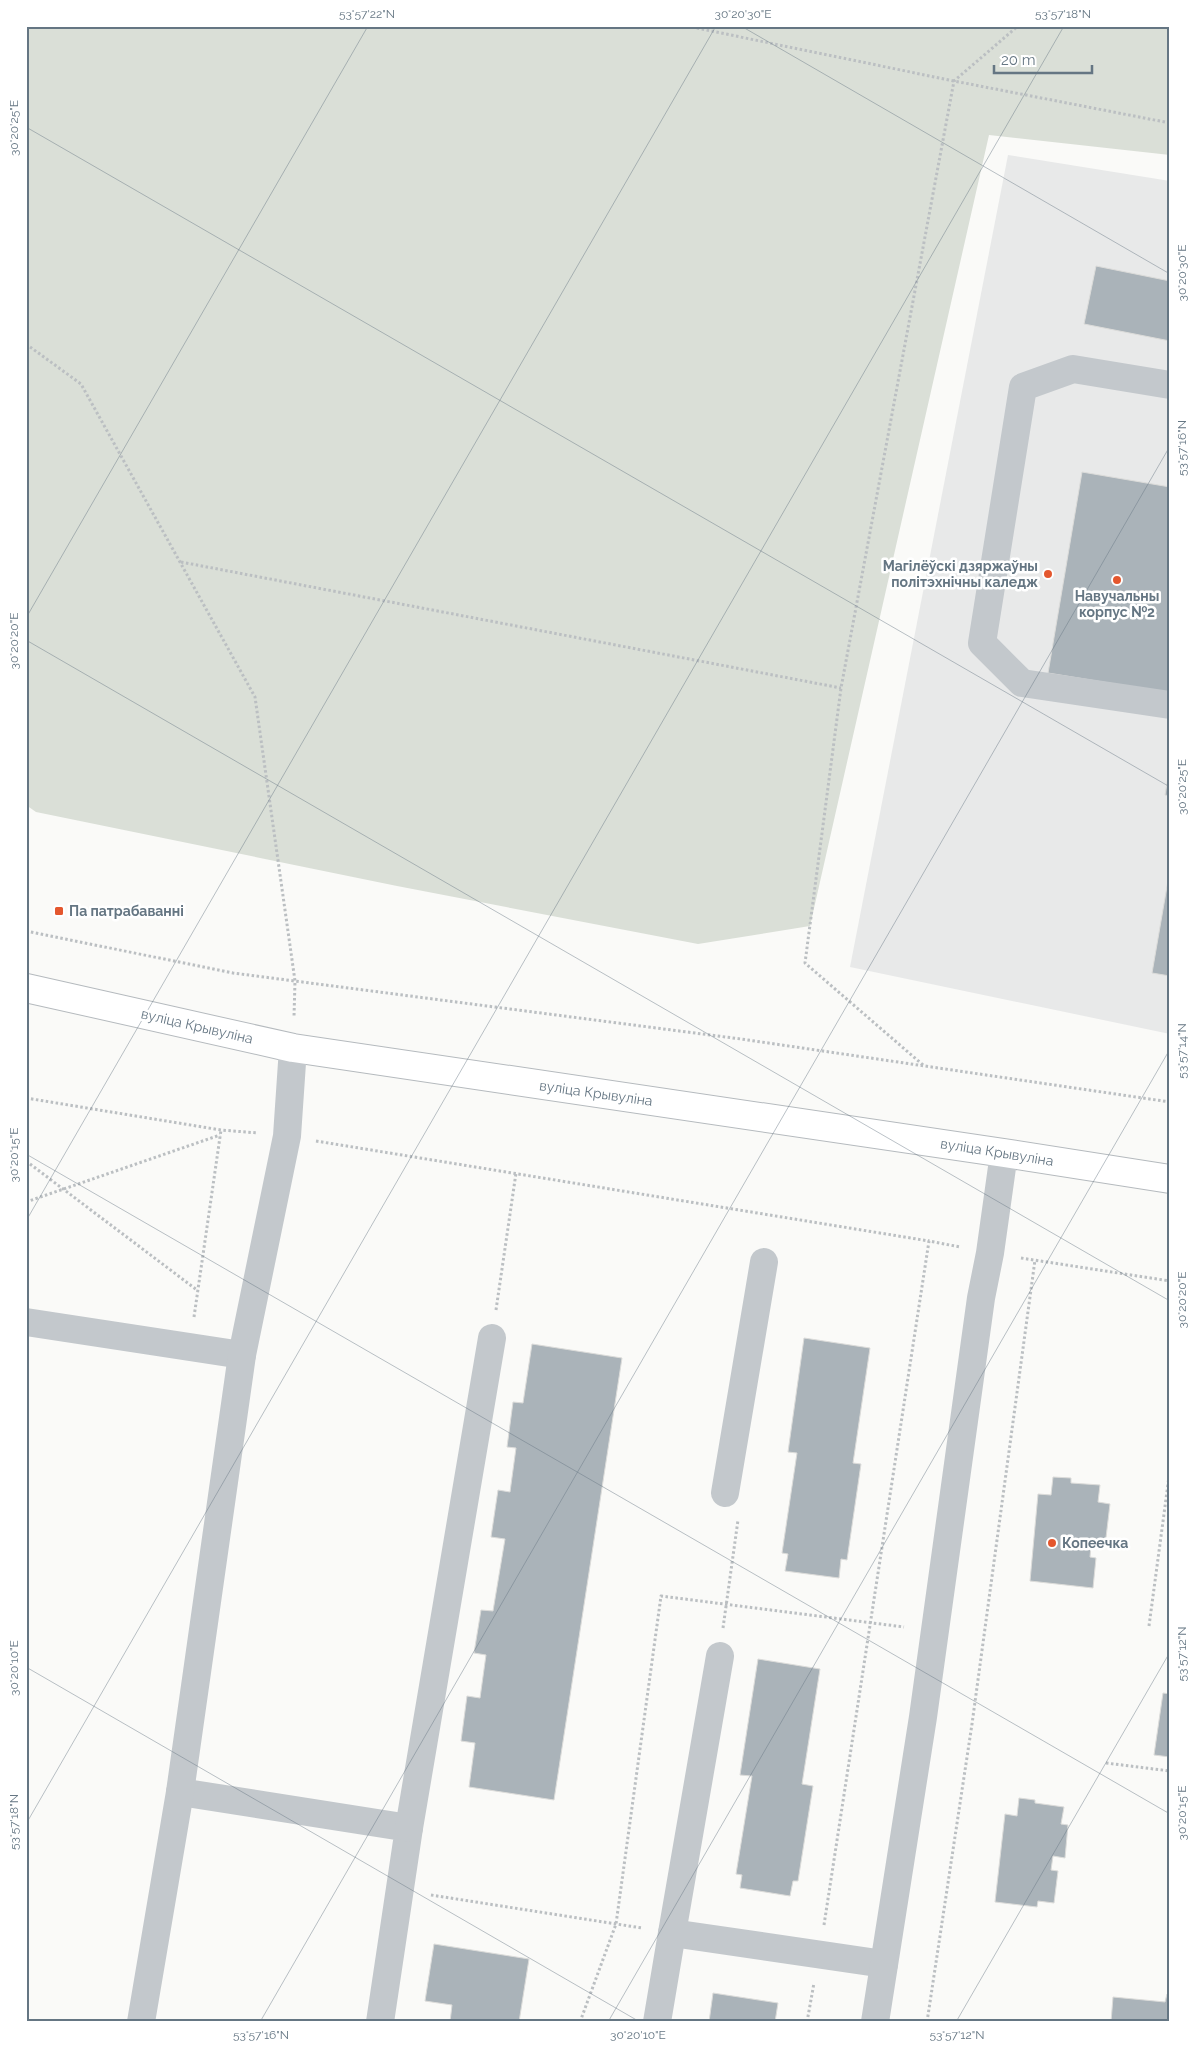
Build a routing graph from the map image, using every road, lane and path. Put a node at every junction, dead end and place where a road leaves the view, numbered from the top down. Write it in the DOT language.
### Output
graph roads {
  1 [pos="687,26"];
  2 [pos="1018,26"];
  3 [pos="954,81"];
  4 [pos="1170,123"];
  5 [pos="26,344"];
  6 [pos="1170,385"];
  7 [pos="180,562"];
  8 [pos="841,688"];
  9 [pos="1170,705"];
  10 [pos="26,931"];
  11 [pos="294,981"];
  12 [pos="26,988"];
  13 [pos="293,1048"];
  14 [pos="924,1066"];
  15 [pos="26,1098"];
  16 [pos="1170,1102"];
  17 [pos="221,1130"];
  18 [pos="220,1135"];
  19 [pos="287,1136"];
  20 [pos="1004,1152"];
  21 [pos="26,1161"];
  22 [pos="516,1173"];
  23 [pos="1170,1179"];
  24 [pos="64,1190"];
  25 [pos="26,1202"];
  26 [pos="929,1241"];
  27 [pos="990,1253"];
  28 [pos="1035,1260"];
  29 [pos="764,1262"];
  30 [pos="1170,1280"];
  31 [pos="198,1290"];
  32 [pos="26,1322"];
  33 [pos="492,1338"];
  34 [pos="190,1346"];
  35 [pos="242,1355"];
  36 [pos="1170,1469"];
  37 [pos="725,1493"];
  38 [pos="1149,1626"];
  39 [pos="720,1656"];
  40 [pos="1106,1763"];
  41 [pos="1170,1771"];
  42 [pos="180,1792"];
  43 [pos="409,1828"];
  44 [pos="400,1890"];
  45 [pos="672,1933"];
  46 [pos="820,1953"];
  47 [pos="884,1964"];
  48 [pos="141,2022"];
  49 [pos="380,2022"];
  50 [pos="657,2022"];
  51 [pos="807,2022"];
  52 [pos="875,2022"];
  53 [pos="927,2022"];
  1 -- 3 [label="path"];
  2 -- 3 [label="path"];
  3 -- 4 [label="path"];
  3 -- 8 [label="path"];
  5 -- 7 [label="path"];
  6 -- 9 [label="street"];
  7 -- 8 [label="path"];
  7 -- 11 [label="path"];
  8 -- 14 [label="path"];
  10 -- 11 [label="path"];
  11 -- 13 [label="path"];
  11 -- 14 [label="path"];
  12 -- 13 [label="main road, вуліца Крывуліна"];
  13 -- 19 [label="street"];
  13 -- 20 [label="main road, вуліца Крывуліна"];
  14 -- 16 [label="path"];
  15 -- 17 [label="path"];
  17 -- 18 [label="path"];
  17 -- 19 [label="path"];
  18 -- 24 [label="path"];
  18 -- 31 [label="path"];
  19 -- 22 [label="path"];
  19 -- 35 [label="street"];
  20 -- 23 [label="main road, вуліца Крывуліна"];
  20 -- 27 [label="street"];
  21 -- 24 [label="path"];
  22 -- 26 [label="path"];
  22 -- 33 [label="path"];
  24 -- 25 [label="path"];
  24 -- 31 [label="path"];
  26 -- 27 [label="path"];
  26 -- 46 [label="path"];
  27 -- 28 [label="path"];
  27 -- 47 [label="street"];
  28 -- 30 [label="path"];
  28 -- 53 [label="path"];
  29 -- 37 [label="street"];
  31 -- 34 [label="path"];
  32 -- 34 [label="street"];
  33 -- 43 [label="street"];
  34 -- 35 [label="street"];
  35 -- 42 [label="street"];
  36 -- 38 [label="path"];
  37 -- 39 [label="path"];
  39 -- 45 [label="street"];
  40 -- 41 [label="path"];
  42 -- 43 [label="street"];
  42 -- 48 [label="street"];
  43 -- 44 [label="street"];
  44 -- 45 [label="path"];
  44 -- 49 [label="street"];
  45 -- 46 [label="street"];
  45 -- 50 [label="street"];
  46 -- 47 [label="street"];
  46 -- 51 [label="path"];
  47 -- 52 [label="street"];
}
